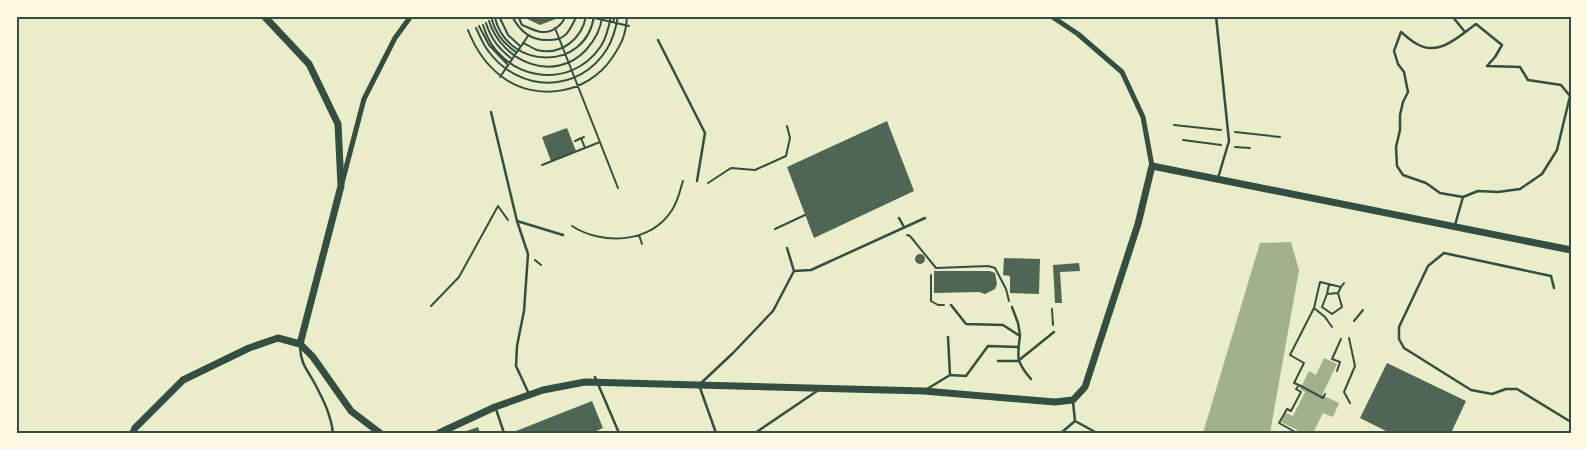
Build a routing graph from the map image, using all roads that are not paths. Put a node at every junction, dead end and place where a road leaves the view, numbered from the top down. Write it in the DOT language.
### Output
graph roads {
  1 [pos="264,16"];
  2 [pos="411,16"];
  3 [pos="1051,16"];
  4 [pos="1216,16"];
  5 [pos="1452,16"];
  6 [pos="1465,32"];
  7 [pos="658,40"];
  8 [pos="491,112"];
  9 [pos="1152,166"];
  10 [pos="1217,180"];
  11 [pos="697,181"];
  12 [pos="342,186"];
  13 [pos="1463,198"];
  14 [pos="899,218"];
  15 [pos="925,218"];
  16 [pos="518,221"];
  17 [pos="904,227"];
  18 [pos="1455,227"];
  19 [pos="563,235"];
  20 [pos="787,248"];
  21 [pos="1571,250"];
  22 [pos="794,270"];
  23 [pos="1554,288"];
  24 [pos="950,305"];
  25 [pos="1012,308"];
  26 [pos="1054,332"];
  27 [pos="1020,336"];
  28 [pos="948,337"];
  29 [pos="300,344"];
  30 [pos="1018,347"];
  31 [pos="998,361"];
  32 [pos="1018,361"];
  33 [pos="950,375"];
  34 [pos="1031,379"];
  35 [pos="596,380"];
  36 [pos="699,385"];
  37 [pos="821,388"];
  38 [pos="924,391"];
  39 [pos="529,395"];
  40 [pos="1073,400"];
  41 [pos="495,407"];
  42 [pos="610,411"];
  43 [pos="603,413"];
  44 [pos="1075,421"];
  45 [pos="1571,422"];
  46 [pos="132,433"];
  47 [pos="333,433"];
  48 [pos="380,433"];
  49 [pos="439,433"];
  50 [pos="504,433"];
  51 [pos="619,433"];
  52 [pos="716,433"];
  53 [pos="755,433"];
  54 [pos="1061,433"];
  55 [pos="1097,433"];
  1 -- 12 [label="street"];
  2 -- 12 [label="street"];
  3 -- 9 [label="street"];
  4 -- 10 [label="lane"];
  5 -- 6 [label="lane"];
  6 -- 13 [label="lane"];
  6 -- 13 [label="lane"];
  7 -- 11 [label="lane"];
  8 -- 16 [label="lane"];
  9 -- 10 [label="street"];
  9 -- 40 [label="street"];
  10 -- 18 [label="street"];
  12 -- 29 [label="street"];
  13 -- 18 [label="lane"];
  14 -- 17 [label="lane"];
  15 -- 17 [label="lane"];
  16 -- 19 [label="lane"];
  16 -- 39 [label="lane"];
  17 -- 22 [label="lane"];
  18 -- 21 [label="street"];
  20 -- 22 [label="lane"];
  22 -- 36 [label="lane"];
  23 -- 45 [label="lane"];
  24 -- 27 [label="lane"];
  25 -- 27 [label="lane"];
  26 -- 32 [label="lane"];
  27 -- 30 [label="lane"];
  28 -- 33 [label="lane"];
  29 -- 46 [label="street"];
  29 -- 47 [label="lane"];
  29 -- 48 [label="street"];
  30 -- 32 [label="lane"];
  30 -- 33 [label="lane"];
  31 -- 32 [label="lane"];
  32 -- 34 [label="lane"];
  33 -- 38 [label="lane"];
  35 -- 36 [label="street"];
  35 -- 39 [label="street"];
  35 -- 42 [label="lane"];
  36 -- 37 [label="street"];
  36 -- 52 [label="lane"];
  37 -- 38 [label="street"];
  37 -- 53 [label="lane"];
  38 -- 40 [label="street"];
  39 -- 41 [label="street"];
  40 -- 44 [label="lane"];
  41 -- 49 [label="street"];
  41 -- 50 [label="lane"];
  42 -- 43 [label="lane"];
  42 -- 51 [label="lane"];
  44 -- 54 [label="lane"];
  44 -- 55 [label="lane"];
}
